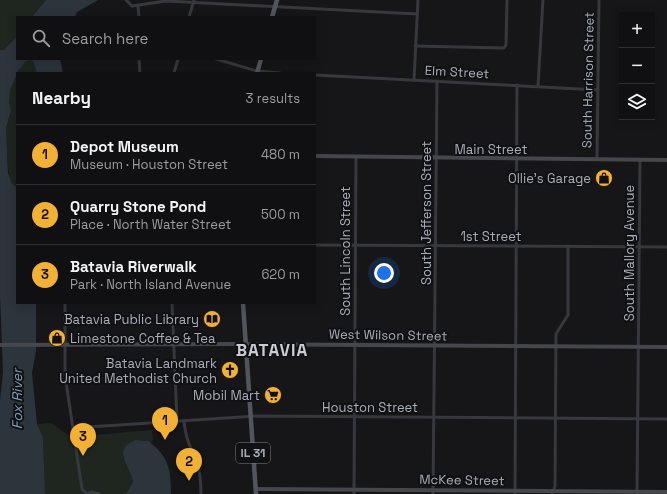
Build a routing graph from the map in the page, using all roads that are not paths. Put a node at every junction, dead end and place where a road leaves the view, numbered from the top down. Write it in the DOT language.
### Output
graph roads {
  1 [pos="126,0"];
  2 [pos="277,0"];
  3 [pos="418,0"];
  4 [pos="507,0"];
  5 [pos="543,0"];
  6 [pos="599,0"];
  7 [pos="193,1"];
  8 [pos="138,6"];
  9 [pos="275,7"];
  10 [pos="417,14"];
  11 [pos="139,16"];
  12 [pos="189,16"];
  13 [pos="272,16"];
  14 [pos="416,46"];
  15 [pos="140,60"];
  16 [pos="178,60"];
  17 [pos="219,60"];
  18 [pos="261,60"];
  19 [pos="140,72"];
  20 [pos="174,72"];
  21 [pos="257,72"];
  22 [pos="316,75"];
  23 [pos="414,80"];
  24 [pos="436,81"];
  25 [pos="517,85"];
  26 [pos="538,86"];
  27 [pos="598,90"];
  28 [pos="316,156"];
  29 [pos="356,157"];
  30 [pos="436,158"];
  31 [pos="517,159"];
  32 [pos="597,159"];
  33 [pos="640,160"];
  34 [pos="667,160"];
  35 [pos="316,245"];
  36 [pos="355,246"];
  37 [pos="435,246"];
  38 [pos="516,246"];
  39 [pos="568,246"];
  40 [pos="639,246"];
  41 [pos="667,247"];
  42 [pos="65,304"];
  43 [pos="172,304"];
  44 [pos="243,304"];
  45 [pos="355,344"];
  46 [pos="0,345"];
  47 [pos="65,345"];
  48 [pos="174,345"];
  49 [pos="245,345"];
  50 [pos="434,346"];
  51 [pos="516,346"];
  52 [pos="556,346"];
  53 [pos="638,347"];
  54 [pos="667,347"];
  55 [pos="250,417"];
  56 [pos="355,417"];
  57 [pos="434,418"];
  58 [pos="515,418"];
  59 [pos="556,418"];
  60 [pos="638,419"];
  61 [pos="667,419"];
  62 [pos="177,421"];
  63 [pos="184,421"];
  64 [pos="73,428"];
  65 [pos="354,488"];
  66 [pos="256,491"];
  67 [pos="433,492"];
  68 [pos="515,492"];
  69 [pos="552,492"];
  70 [pos="667,492"];
  71 [pos="638,493"];
  72 [pos="87,494"];
  73 [pos="99,494"];
  74 [pos="201,494"];
  75 [pos="354,494"];
  1 -- 8 [label="street"];
  2 -- 9 [label="main road"];
  3 -- 10 [label="street"];
  4 -- 14 [label="street"];
  5 -- 26 [label="street"];
  6 -- 27 [label="street, South Harrison Street"];
  7 -- 8 [label="street"];
  7 -- 9 [label="street"];
  7 -- 12 [label="street"];
  8 -- 11 [label="street"];
  9 -- 10 [label="street"];
  9 -- 13 [label="main road"];
  10 -- 14 [label="street"];
  14 -- 23 [label="street"];
  15 -- 19 [label="street"];
  16 -- 20 [label="street"];
  17 -- 21 [label="street"];
  18 -- 21 [label="main road"];
  22 -- 23 [label="street, Elm Street"];
  23 -- 24 [label="street, Elm Street"];
  24 -- 25 [label="street, Elm Street"];
  24 -- 30 [label="street, South Jefferson Street"];
  25 -- 26 [label="street, Elm Street"];
  25 -- 31 [label="street"];
  26 -- 27 [label="street, Elm Street"];
  27 -- 32 [label="street, South Harrison Street"];
  28 -- 29 [label="main road, Main Street"];
  29 -- 30 [label="main road, Main Street"];
  29 -- 36 [label="street, South Lincoln Street"];
  30 -- 31 [label="main road, Main Street"];
  30 -- 37 [label="street, South Jefferson Street"];
  31 -- 32 [label="main road, Main Street"];
  31 -- 38 [label="street"];
  32 -- 33 [label="main road, Main Street"];
  33 -- 34 [label="main road, Main Street"];
  33 -- 40 [label="street, South Mallory Avenue"];
  35 -- 36 [label="street, 1st Street"];
  36 -- 37 [label="street, 1st Street"];
  36 -- 45 [label="street, South Lincoln Street"];
  37 -- 38 [label="street, 1st Street"];
  37 -- 50 [label="street, South Jefferson Street"];
  38 -- 39 [label="street, 1st Street"];
  38 -- 51 [label="street"];
  39 -- 40 [label="street, 1st Street"];
  39 -- 52 [label="street"];
  40 -- 41 [label="street, 1st Street"];
  40 -- 53 [label="street, South Mallory Avenue"];
  42 -- 47 [label="street"];
  43 -- 48 [label="street"];
  44 -- 49 [label="main road, IL 31"];
  45 -- 49 [label="main road, West Wilson Street"];
  45 -- 50 [label="main road, West Wilson Street"];
  45 -- 56 [label="street, South Lincoln Street"];
  46 -- 47 [label="main road, West Wilson Street"];
  47 -- 48 [label="main road, West Wilson Street"];
  47 -- 64 [label="street"];
  48 -- 49 [label="main road, West Wilson Street"];
  48 -- 62 [label="street"];
  49 -- 55 [label="main road, IL 31"];
  50 -- 51 [label="main road, West Wilson Street"];
  50 -- 57 [label="street, South Jefferson Street"];
  51 -- 52 [label="main road, West Wilson Street"];
  51 -- 58 [label="street"];
  52 -- 53 [label="main road, West Wilson Street"];
  52 -- 59 [label="street"];
  53 -- 54 [label="main road, West Wilson Street"];
  53 -- 60 [label="street, South Mallory Avenue"];
  55 -- 56 [label="street, Houston Street"];
  55 -- 63 [label="street, Houston Street"];
  55 -- 66 [label="main road, IL 31"];
  56 -- 57 [label="street, Houston Street"];
  56 -- 65 [label="street, South Lincoln Street"];
  57 -- 58 [label="street, Houston Street"];
  57 -- 67 [label="street, South Jefferson Street"];
  58 -- 59 [label="street, Houston Street"];
  58 -- 68 [label="street"];
  59 -- 60 [label="street, Houston Street"];
  59 -- 69 [label="street"];
  60 -- 61 [label="street, Houston Street"];
  60 -- 71 [label="street, South Mallory Avenue"];
  62 -- 63 [label="street, Houston Street"];
  62 -- 64 [label="street, Houston Street"];
  63 -- 74 [label="street"];
  64 -- 72 [label="street"];
  65 -- 66 [label="main road, McKee Street"];
  65 -- 67 [label="main road, McKee Street"];
  65 -- 75 [label="street, South Lincoln Street"];
  67 -- 68 [label="main road, McKee Street"];
  68 -- 69 [label="main road, McKee Street"];
  69 -- 71 [label="main road, McKee Street"];
  70 -- 71 [label="main road, McKee Street"];
  72 -- 73 [label="street"];
}
